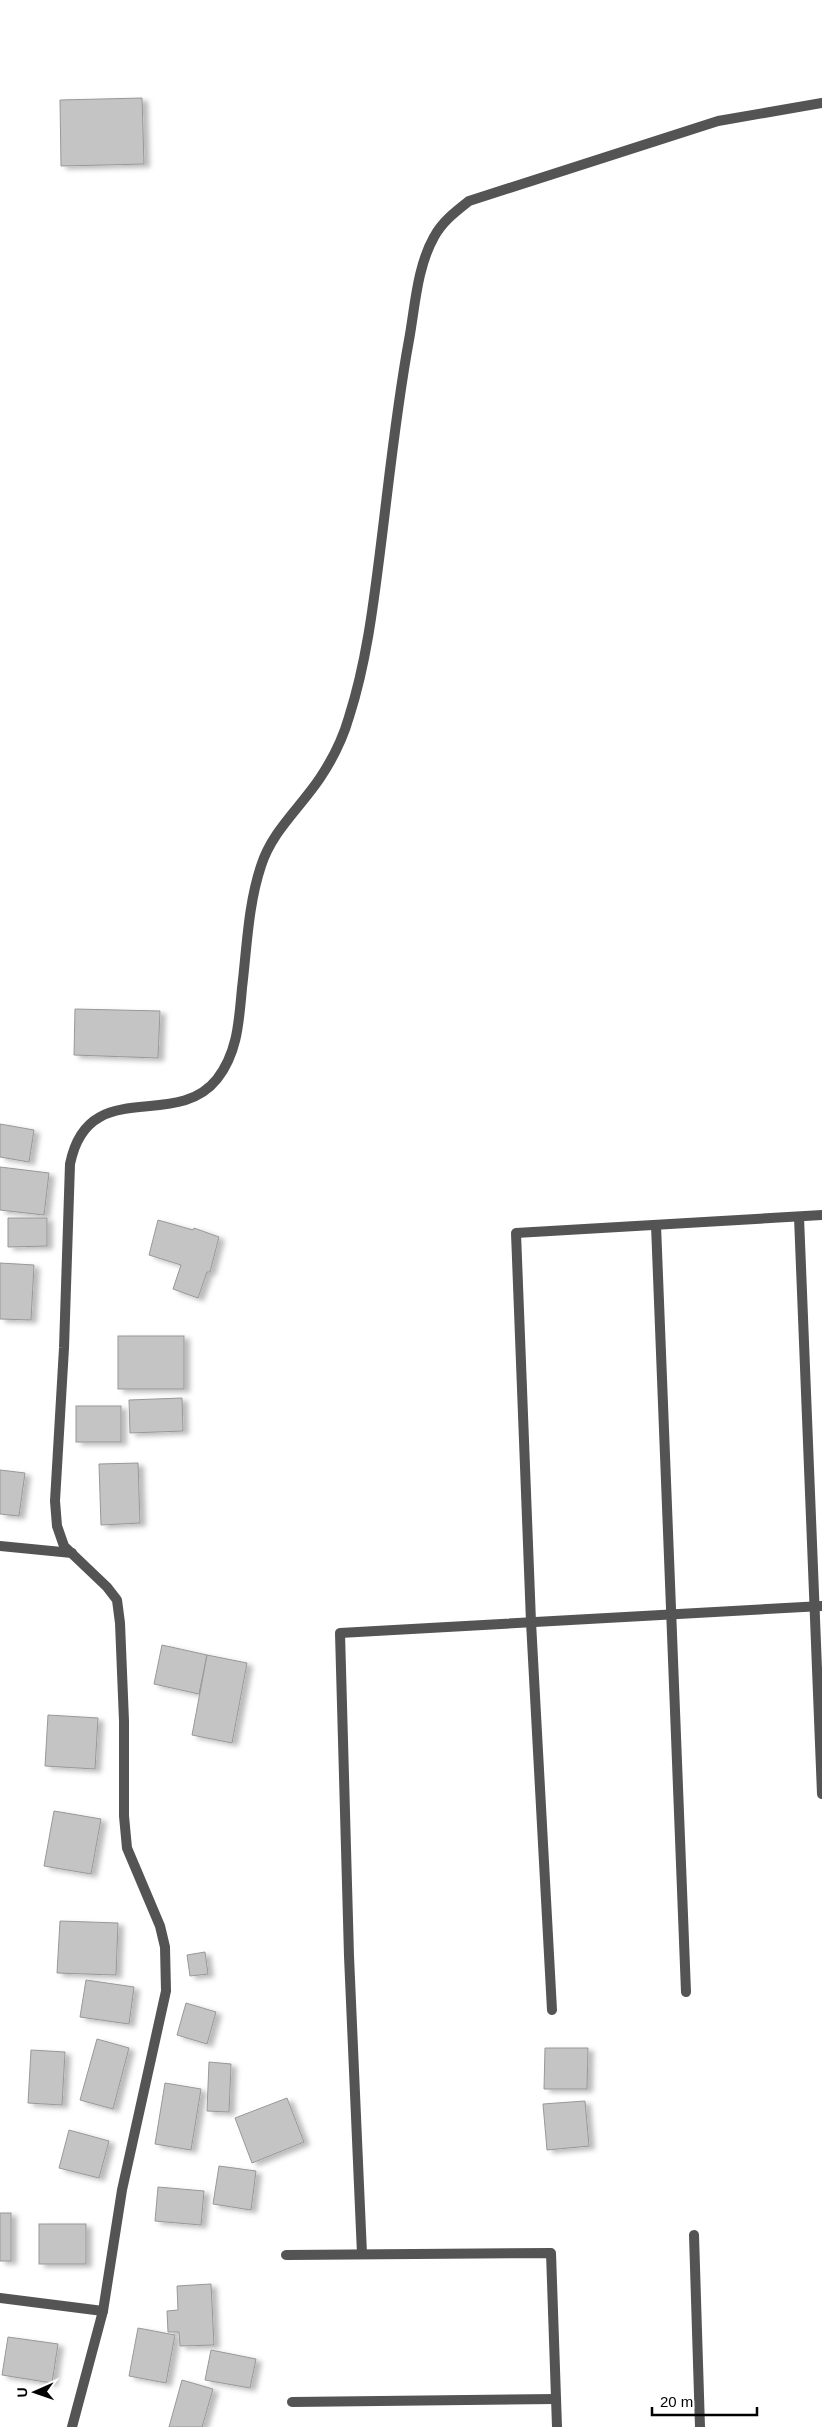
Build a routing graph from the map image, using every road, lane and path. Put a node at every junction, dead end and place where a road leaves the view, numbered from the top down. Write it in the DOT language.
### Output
graph roads {
  1 [pos="822,103"];
  2 [pos="822,1215"];
  3 [pos="799,1216"];
  4 [pos="656,1225"];
  5 [pos="0,1546"];
  6 [pos="72,1553"];
  7 [pos="818,1607"];
  8 [pos="671,1615"];
  9 [pos="531,1622"];
  10 [pos="822,1794"];
  11 [pos="686,1992"];
  12 [pos="552,2010"];
  13 [pos="694,2234"];
  14 [pos="362,2254"];
  15 [pos="286,2255"];
  16 [pos="0,2298"];
  17 [pos="103,2311"];
  18 [pos="556,2399"];
  19 [pos="292,2402"];
  20 [pos="72,2427"];
  21 [pos="558,2427"];
  22 [pos="700,2427"];
  1 -- 6 [label="street"];
  2 -- 3 [label="street"];
  3 -- 4 [label="street"];
  3 -- 7 [label="street"];
  4 -- 8 [label="street"];
  4 -- 9 [label="street"];
  5 -- 6 [label="street"];
  6 -- 17 [label="street"];
  7 -- 8 [label="street"];
  7 -- 10 [label="street"];
  8 -- 9 [label="street"];
  8 -- 11 [label="street"];
  9 -- 12 [label="street"];
  9 -- 14 [label="street"];
  13 -- 22 [label="street"];
  14 -- 15 [label="street"];
  14 -- 18 [label="street"];
  16 -- 17 [label="street"];
  17 -- 20 [label="street"];
  18 -- 19 [label="street"];
  18 -- 21 [label="street"];
}
